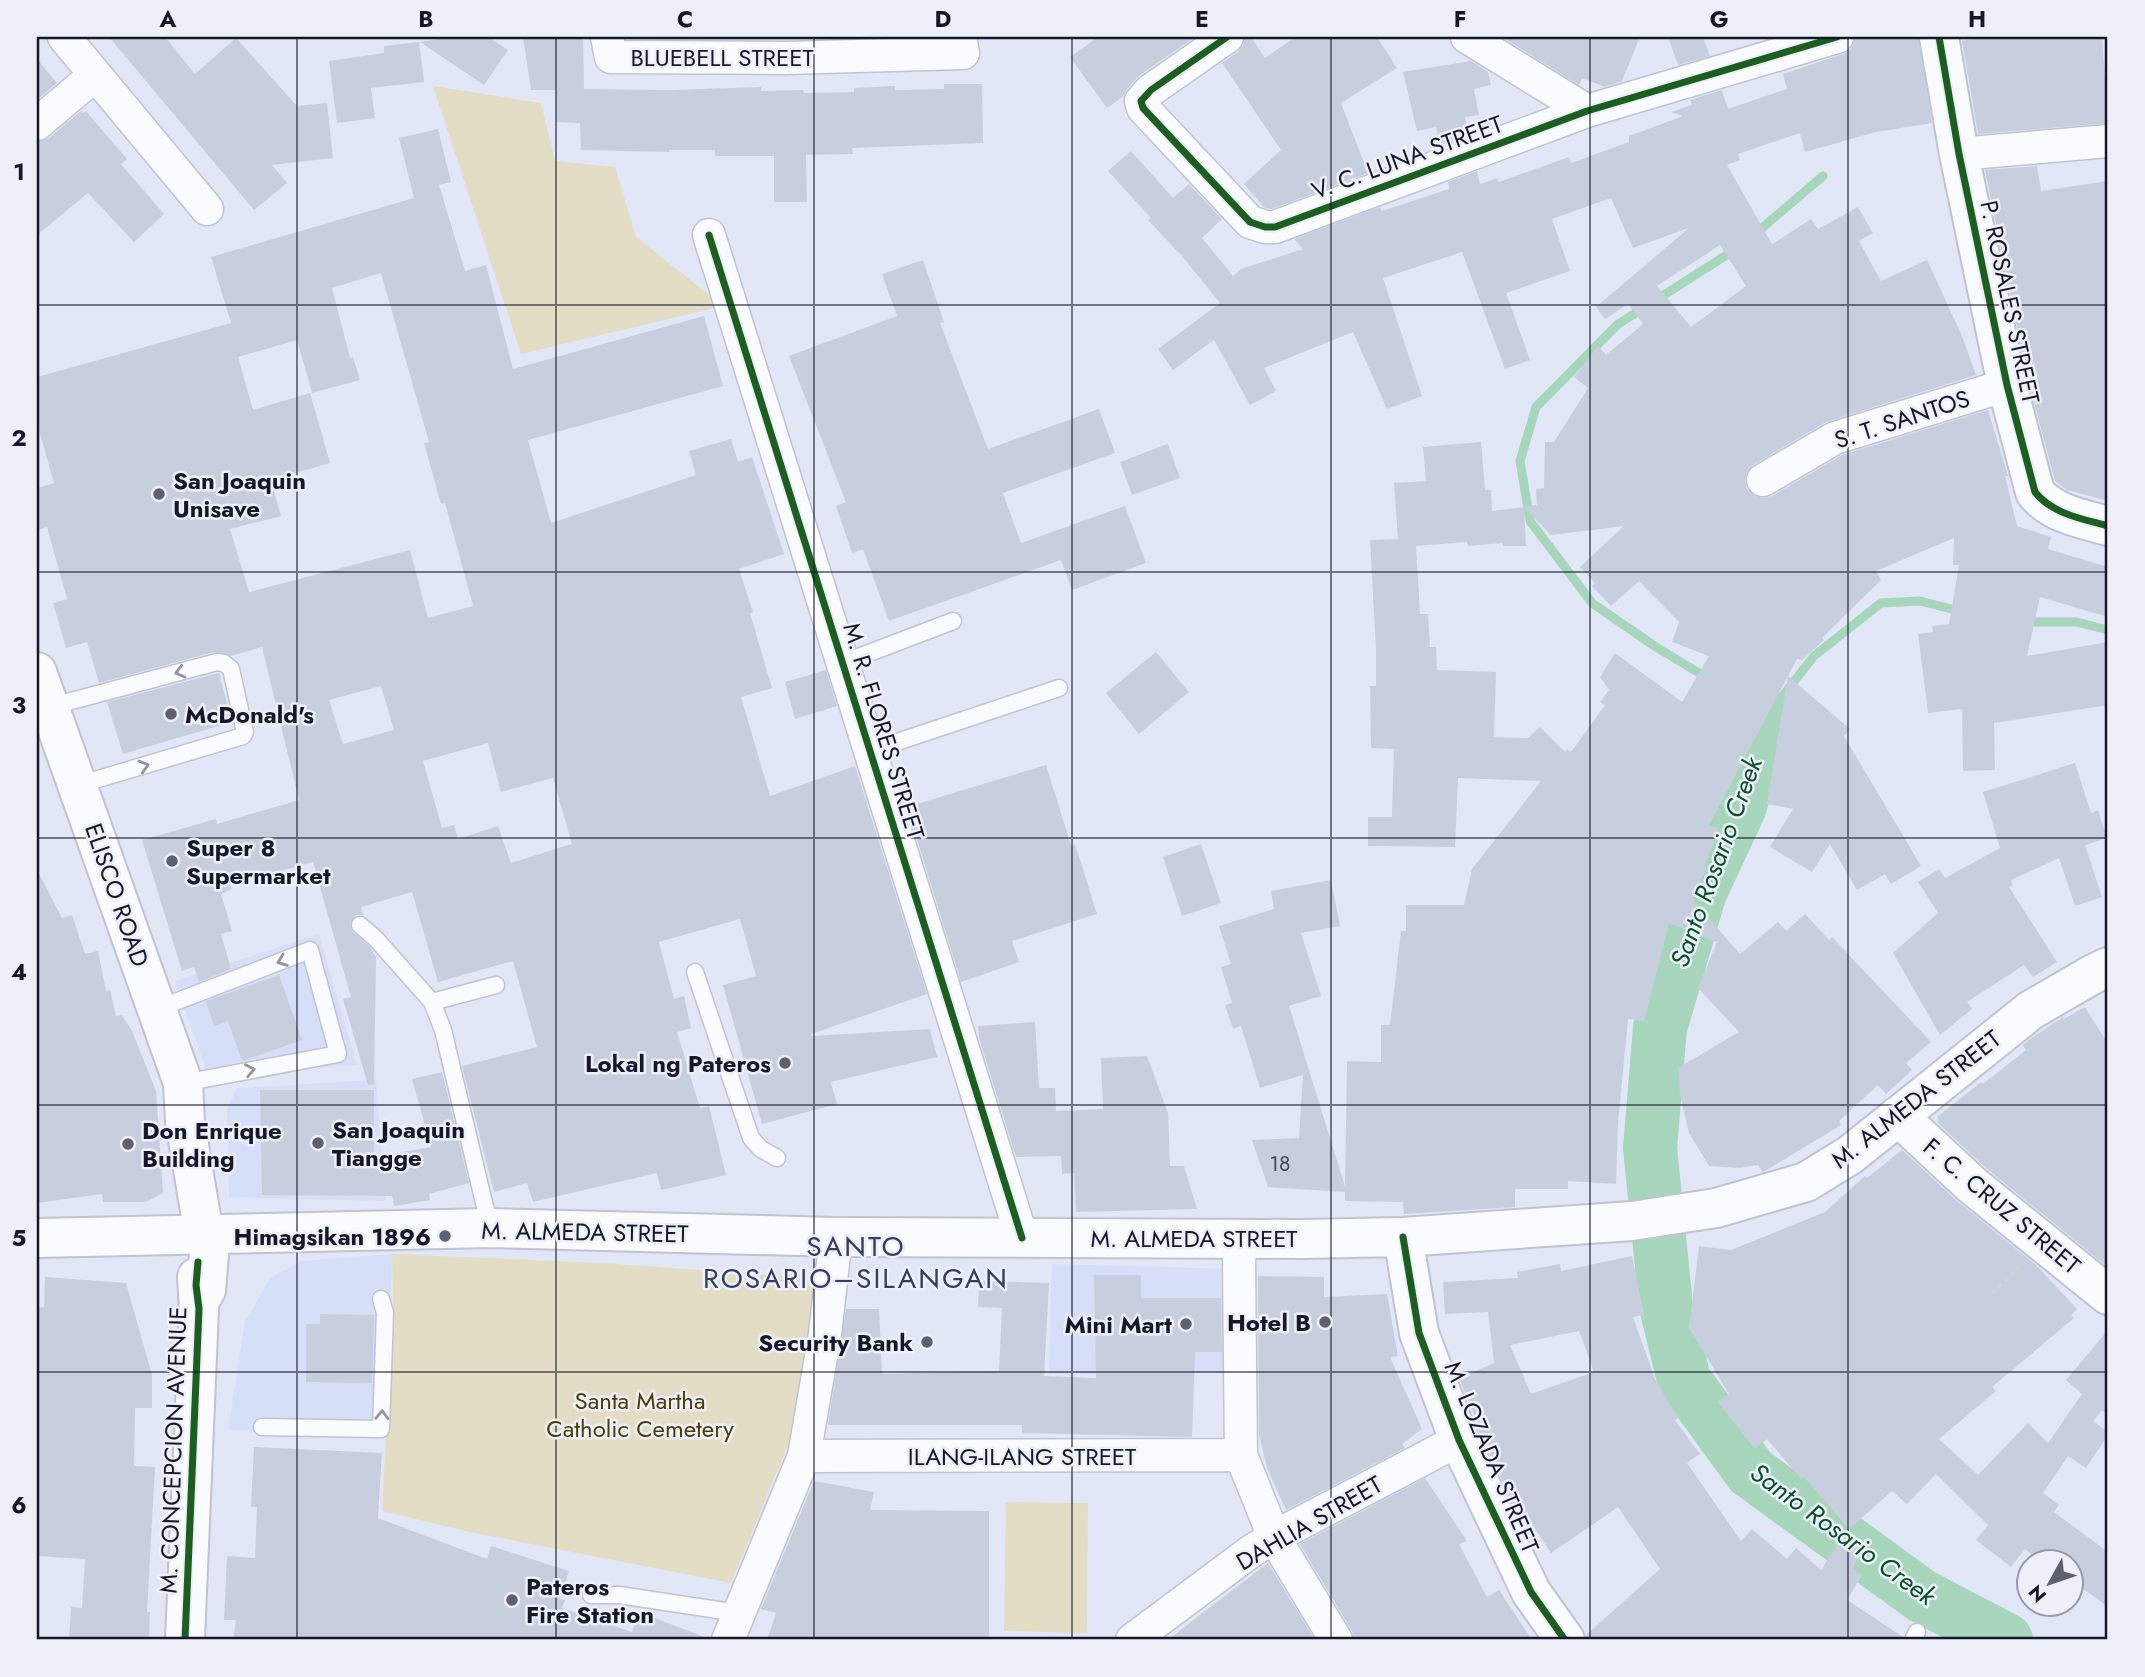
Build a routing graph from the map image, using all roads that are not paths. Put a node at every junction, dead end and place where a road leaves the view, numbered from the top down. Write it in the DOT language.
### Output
graph roads {
  1 [pos="64,37"];
  2 [pos="607,37"];
  3 [pos="960,37"];
  4 [pos="1227,37"];
  5 [pos="1467,37"];
  6 [pos="1837,37"];
  7 [pos="1939,37"];
  8 [pos="784,48"];
  9 [pos="95,75"];
  10 [pos="1587,111"];
  11 [pos="37,124"];
  12 [pos="2108,141"];
  13 [pos="1959,155"];
  14 [pos="207,209"];
  15 [pos="709,235"];
  16 [pos="2007,385"];
  17 [pos="1763,480"];
  18 [pos="2108,526"];
  19 [pos="953,621"];
  20 [pos="843,663"];
  21 [pos="1059,688"];
  22 [pos="41,702"];
  23 [pos="870,751"];
  24 [pos="78,785"];
  25 [pos="360,925"];
  26 [pos="2108,967"];
  27 [pos="695,972"];
  28 [pos="496,985"];
  29 [pos="432,1002"];
  30 [pos="157,1009"];
  31 [pos="183,1083"];
  32 [pos="1898,1116"];
  33 [pos="185,1122"];
  34 [pos="777,1158"];
  35 [pos="490,1228"];
  36 [pos="204,1234"];
  37 [pos="836,1237"];
  38 [pos="1404,1237"];
  39 [pos="37,1238"];
  40 [pos="1022,1238"];
  41 [pos="1241,1238"];
  42 [pos="2108,1295"];
  43 [pos="382,1298"];
  44 [pos="262,1427"];
  45 [pos="1459,1440"];
  46 [pos="1241,1455"];
  47 [pos="804,1456"];
  48 [pos="1274,1537"];
  49 [pos="591,1595"];
  50 [pos="733,1627"];
  51 [pos="1554,1637"];
  52 [pos="185,1640"];
  53 [pos="1132,1640"];
  54 [pos="1336,1640"];
  1 -- 9 [label="street"];
  2 -- 8 [label="street, BLUEBELL STREET"];
  3 -- 8 [label="street, BLUEBELL STREET"];
  4 -- 10 [label="street, V. C. LUNA STREET"];
  5 -- 10 [label="street"];
  6 -- 10 [label="street, V. C. LUNA STREET"];
  7 -- 13 [label="main road, P. ROSALES STREET"];
  9 -- 11 [label="street"];
  9 -- 14 [label="street"];
  12 -- 13 [label="street"];
  13 -- 16 [label="main road, P. ROSALES STREET"];
  15 -- 20 [label="street, M. R. FLORES STREET"];
  16 -- 17 [label="street, S. T. SANTOS"];
  16 -- 18 [label="main road, P. ROSALES STREET"];
  19 -- 20 [label="lane"];
  20 -- 23 [label="street, M. R. FLORES STREET"];
  21 -- 23 [label="lane"];
  22 -- 24 [label="main road, ELISCO ROAD"];
  24 -- 22 [label="lane, one-way"];
  22 -- 33 [label="main road, ELISCO ROAD"];
  23 -- 40 [label="street, M. R. FLORES STREET"];
  24 -- 30 [label="main road, ELISCO ROAD"];
  25 -- 29 [label="lane"];
  26 -- 32 [label="main road, M. ALMEDA STREET"];
  27 -- 34 [label="lane"];
  28 -- 29 [label="lane"];
  29 -- 35 [label="lane"];
  30 -- 31 [label="main road, ELISCO ROAD"];
  31 -- 30 [label="lane, one-way"];
  31 -- 33 [label="main road, ELISCO ROAD"];
  32 -- 38 [label="main road, M. ALMEDA STREET"];
  32 -- 42 [label="main road, F. C. CRUZ STREET"];
  33 -- 36 [label="main road, ELISCO ROAD"];
  35 -- 36 [label="main road, M. ALMEDA STREET"];
  35 -- 37 [label="main road, M. ALMEDA STREET"];
  36 -- 39 [label="main road, M. ALMEDA STREET"];
  36 -- 52 [label="main road, M. CONCEPCION AVENUE"];
  37 -- 40 [label="main road, M. ALMEDA STREET"];
  37 -- 47 [label="street"];
  38 -- 41 [label="main road, M. ALMEDA STREET"];
  38 -- 45 [label="main road, M. LOZADA STREET"];
  40 -- 41 [label="main road, M. ALMEDA STREET"];
  41 -- 46 [label="street"];
  44 -- 43 [label="lane, one-way"];
  45 -- 48 [label="street, DAHLIA STREET"];
  45 -- 51 [label="main road, M. LOZADA STREET"];
  46 -- 47 [label="street, ILANG-ILANG STREET"];
  46 -- 48 [label="street"];
  47 -- 50 [label="street"];
  48 -- 53 [label="street, DAHLIA STREET"];
  48 -- 54 [label="street"];
  49 -- 50 [label="lane"];
}
